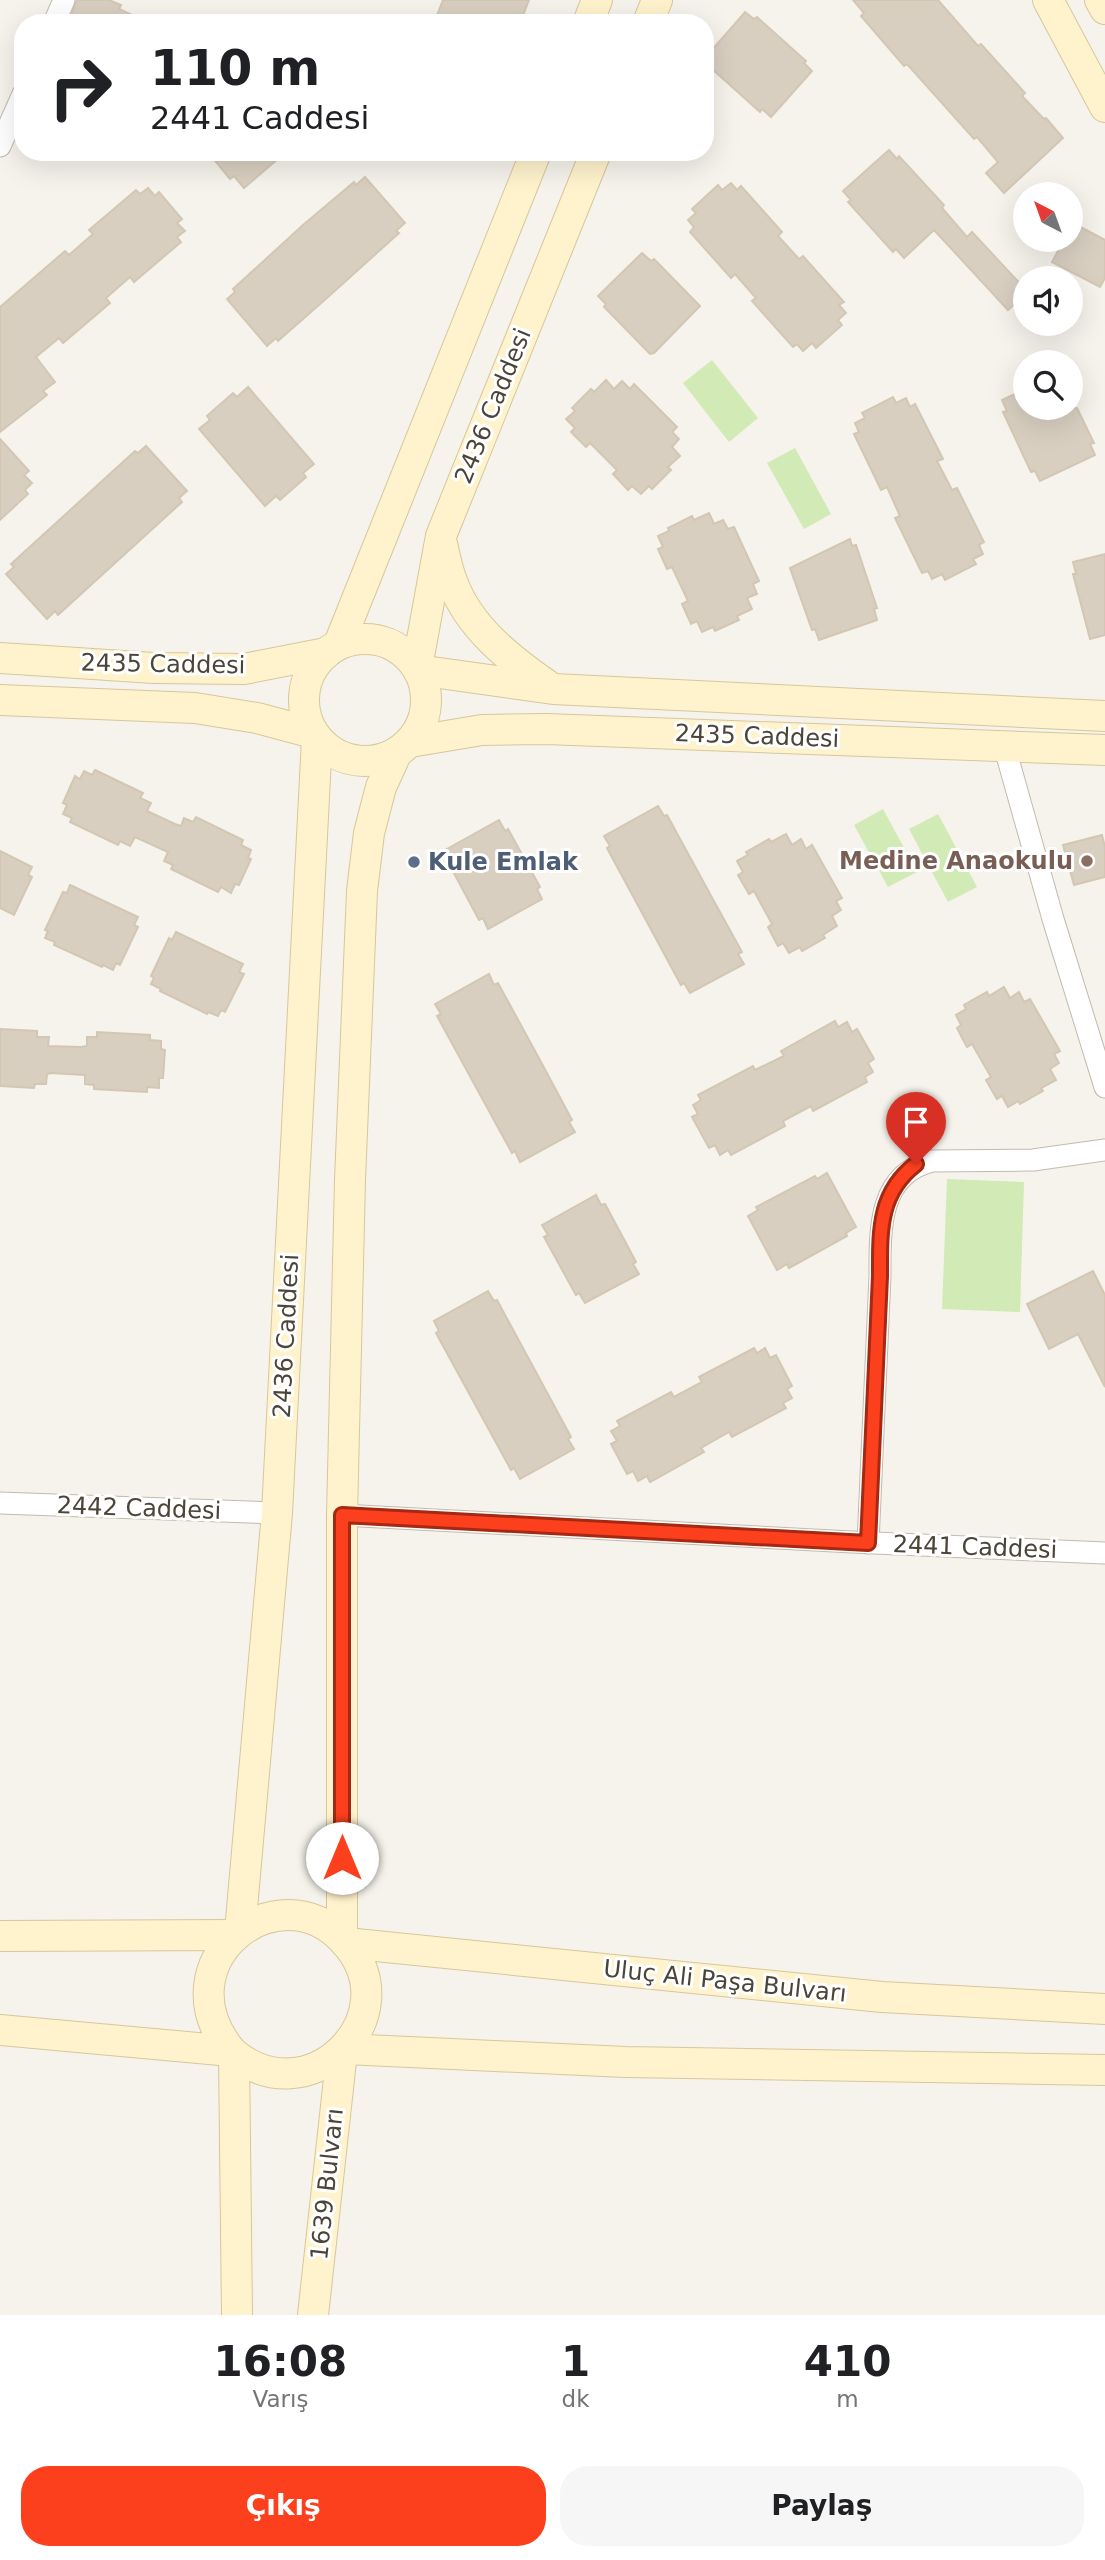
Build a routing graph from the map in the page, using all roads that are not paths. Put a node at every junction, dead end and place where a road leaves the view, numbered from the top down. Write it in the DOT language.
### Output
graph roads {
  1 [pos="1048,0"];
  2 [pos="1100,0"];
  3 [pos="1105,9"];
  4 [pos="1105,107"];
  5 [pos="14,114"];
  6 [pos="0,146"];
  7 [pos="532,161"];
  8 [pos="592,161"];
  9 [pos="441,536"];
  10 [pos="332,649"];
  11 [pos="0,657"];
  12 [pos="417,669"];
  13 [pos="553,689"];
  14 [pos="0,700"];
  15 [pos="1105,716"];
  16 [pos="315,736"];
  17 [pos="1004,745"];
  18 [pos="403,747"];
  19 [pos="1105,750"];
  20 [pos="1105,1087"];
  21 [pos="1105,1150"];
  22 [pos="0,1503"];
  23 [pos="277,1513"];
  24 [pos="342,1515"];
  25 [pos="868,1543"];
  26 [pos="1105,1553"];
  27 [pos="238,1933"];
  28 [pos="0,1936"];
  29 [pos="344,1940"];
  30 [pos="1105,2009"];
  31 [pos="0,2030"];
  32 [pos="343,2050"];
  33 [pos="232,2053"];
  34 [pos="1105,2070"];
  35 [pos="237,2315"];
  36 [pos="313,2315"];
  1 -- 4 [label="street"];
  2 -- 3 [label="street"];
  5 -- 6 [label="street"];
  7 -- 10 [label="street"];
  8 -- 9 [label="street, 2436 Caddesi"];
  9 -- 12 [label="street, 2436 Caddesi"];
  9 -- 13 [label="street"];
  10 -- 11 [label="street, 2435 Caddesi"];
  10 -- 12 [label="street, 2435 Caddesi"];
  10 -- 16 [label="street"];
  12 -- 13 [label="street, 2435 Caddesi"];
  12 -- 18 [label="street"];
  13 -- 15 [label="street, 2435 Caddesi"];
  14 -- 16 [label="street, 2435 Caddesi"];
  16 -- 18 [label="street, 2435 Caddesi"];
  16 -- 23 [label="street, 2436 Caddesi"];
  17 -- 18 [label="street, 2435 Caddesi"];
  17 -- 19 [label="street, 2435 Caddesi"];
  17 -- 20 [label="street"];
  18 -- 24 [label="street"];
  21 -- 25 [label="street"];
  22 -- 23 [label="street, 2442 Caddesi"];
  23 -- 27 [label="street, 2436 Caddesi"];
  24 -- 25 [label="street, 2441 Caddesi"];
  24 -- 29 [label="street"];
  25 -- 26 [label="street, 2441 Caddesi"];
  27 -- 28 [label="street, Uluç Ali Paşa Bulvarı"];
  27 -- 29 [label="street, Uluç Ali Paşa Bulvarı"];
  27 -- 33 [label="street"];
  29 -- 30 [label="street, Uluç Ali Paşa Bulvarı"];
  29 -- 32 [label="street"];
  31 -- 33 [label="street"];
  32 -- 33 [label="street"];
  32 -- 34 [label="street"];
  32 -- 36 [label="street, 1639 Bulvarı"];
  33 -- 35 [label="street"];
}
